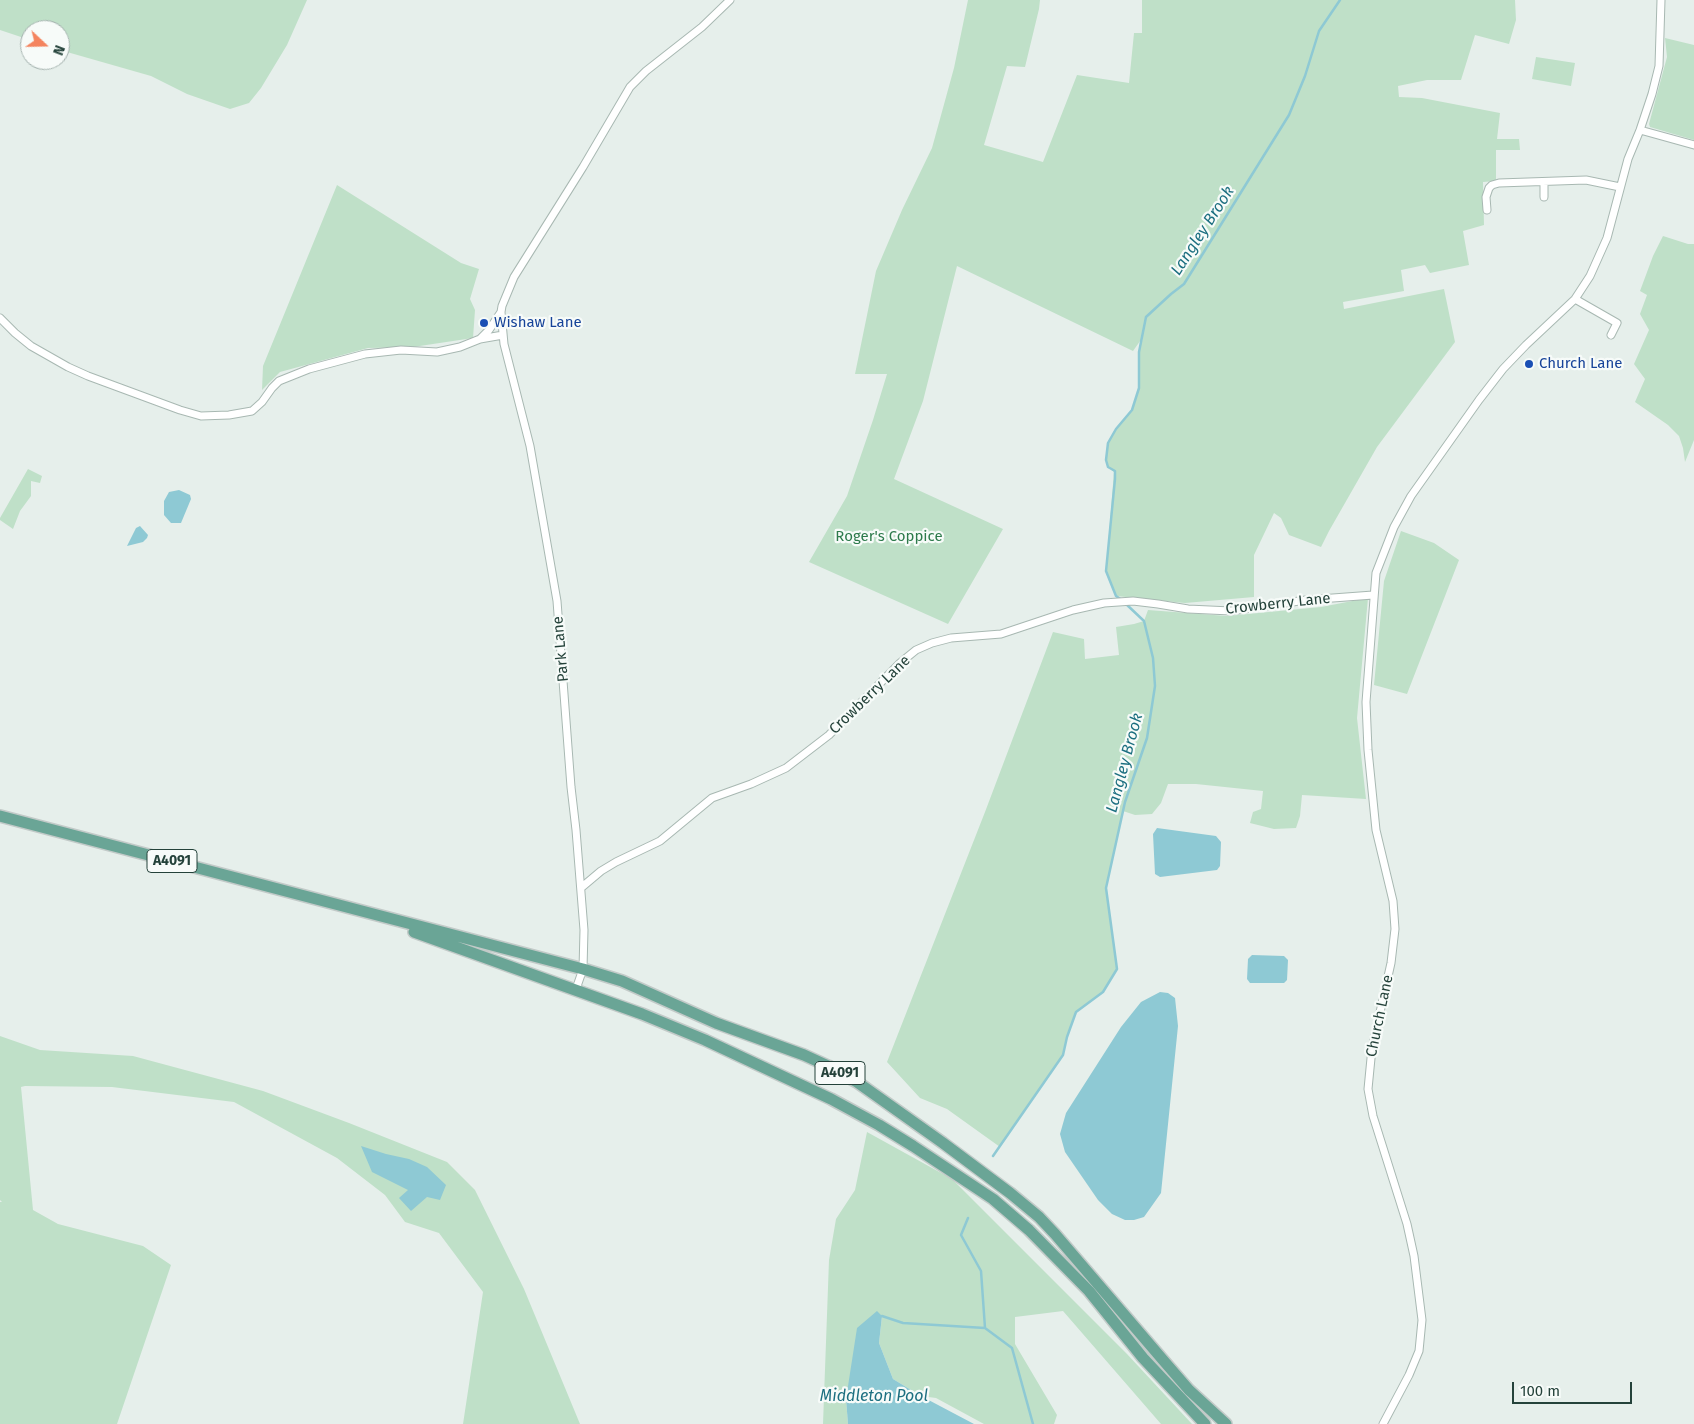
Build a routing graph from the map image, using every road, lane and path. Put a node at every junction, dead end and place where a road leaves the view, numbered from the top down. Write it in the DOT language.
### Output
graph roads {
  1 [pos="730,0"];
  2 [pos="1661,0"];
  3 [pos="1640,130"];
  4 [pos="1694,145"];
  5 [pos="1544,182"];
  6 [pos="1620,187"];
  7 [pos="1544,197"];
  8 [pos="1488,210"];
  9 [pos="1574,299"];
  10 [pos="501,312"];
  11 [pos="0,318"];
  12 [pos="503,335"];
  13 [pos="1611,335"];
  14 [pos="480,339"];
  15 [pos="1373,595"];
  16 [pos="0,816"];
  17 [pos="582,887"];
  18 [pos="344,907"];
  19 [pos="583,969"];
  20 [pos="576,990"];
  21 [pos="1205,1424"];
  22 [pos="1226,1424"];
  23 [pos="1383,1424"];
  1 -- 10 [label="street"];
  2 -- 3 [label="street"];
  3 -- 4 [label="street"];
  3 -- 6 [label="street, Church Lane"];
  5 -- 6 [label="street"];
  5 -- 7 [label="street"];
  5 -- 8 [label="street"];
  6 -- 9 [label="street, Church Lane"];
  9 -- 13 [label="street"];
  9 -- 15 [label="street, Church Lane"];
  10 -- 12 [label="street, Park Lane"];
  10 -- 14 [label="street"];
  11 -- 14 [label="street"];
  12 -- 14 [label="street"];
  12 -- 17 [label="street, Park Lane"];
  15 -- 17 [label="street, Crowberry Lane"];
  15 -- 23 [label="street, Church Lane"];
  16 -- 18 [label="main road, A4091"];
  17 -- 19 [label="street, Park Lane"];
  18 -- 19 [label="main road, A4091"];
  18 -- 20 [label="main road, A4091"];
  19 -- 20 [label="street, Park Lane"];
  19 -- 22 [label="main road, A4091"];
  20 -- 21 [label="main road, A4091"];
}
